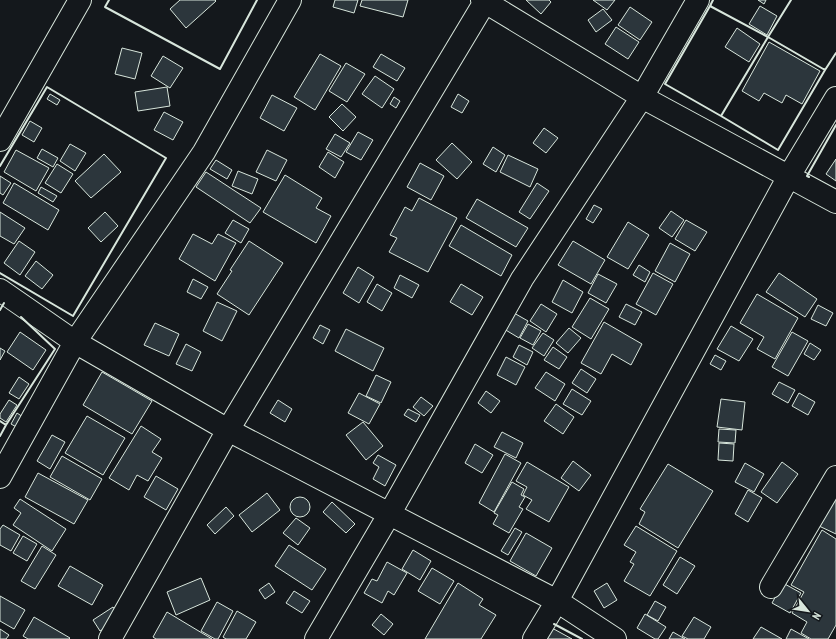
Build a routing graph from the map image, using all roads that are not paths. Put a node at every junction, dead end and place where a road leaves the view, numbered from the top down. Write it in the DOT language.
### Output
graph roads {
  1 [pos="80,0"];
  2 [pos="290,0"];
  3 [pos="484,0"];
  4 [pos="698,0"];
  5 [pos="642,97"];
  6 [pos="836,98"];
  7 [pos="0,140"];
  8 [pos="789,176"];
  9 [pos="836,202"];
  10 [pos="0,290"];
  11 [pos="75,342"];
  12 [pos="228,430"];
  13 [pos="0,477"];
  14 [pos="836,477"];
  15 [pos="390,513"];
  16 [pos="771,587"];
  17 [pos="557,601"];
  18 [pos="110,639"];
  19 [pos="316,639"];
  20 [pos="534,639"];
  21 [pos="615,639"];
  1 -- 7 [label="street"];
  2 -- 11 [label="street"];
  3 -- 5 [label="street"];
  3 -- 12 [label="street"];
  4 -- 5 [label="street"];
  5 -- 8 [label="street"];
  5 -- 15 [label="street"];
  6 -- 8 [label="street"];
  8 -- 9 [label="street"];
  8 -- 17 [label="street"];
  10 -- 11 [label="street"];
  11 -- 12 [label="street"];
  11 -- 13 [label="street"];
  12 -- 15 [label="street"];
  12 -- 18 [label="street"];
  14 -- 16 [label="street"];
  15 -- 17 [label="street"];
  15 -- 19 [label="street"];
  17 -- 20 [label="street"];
  17 -- 21 [label="street"];
}
